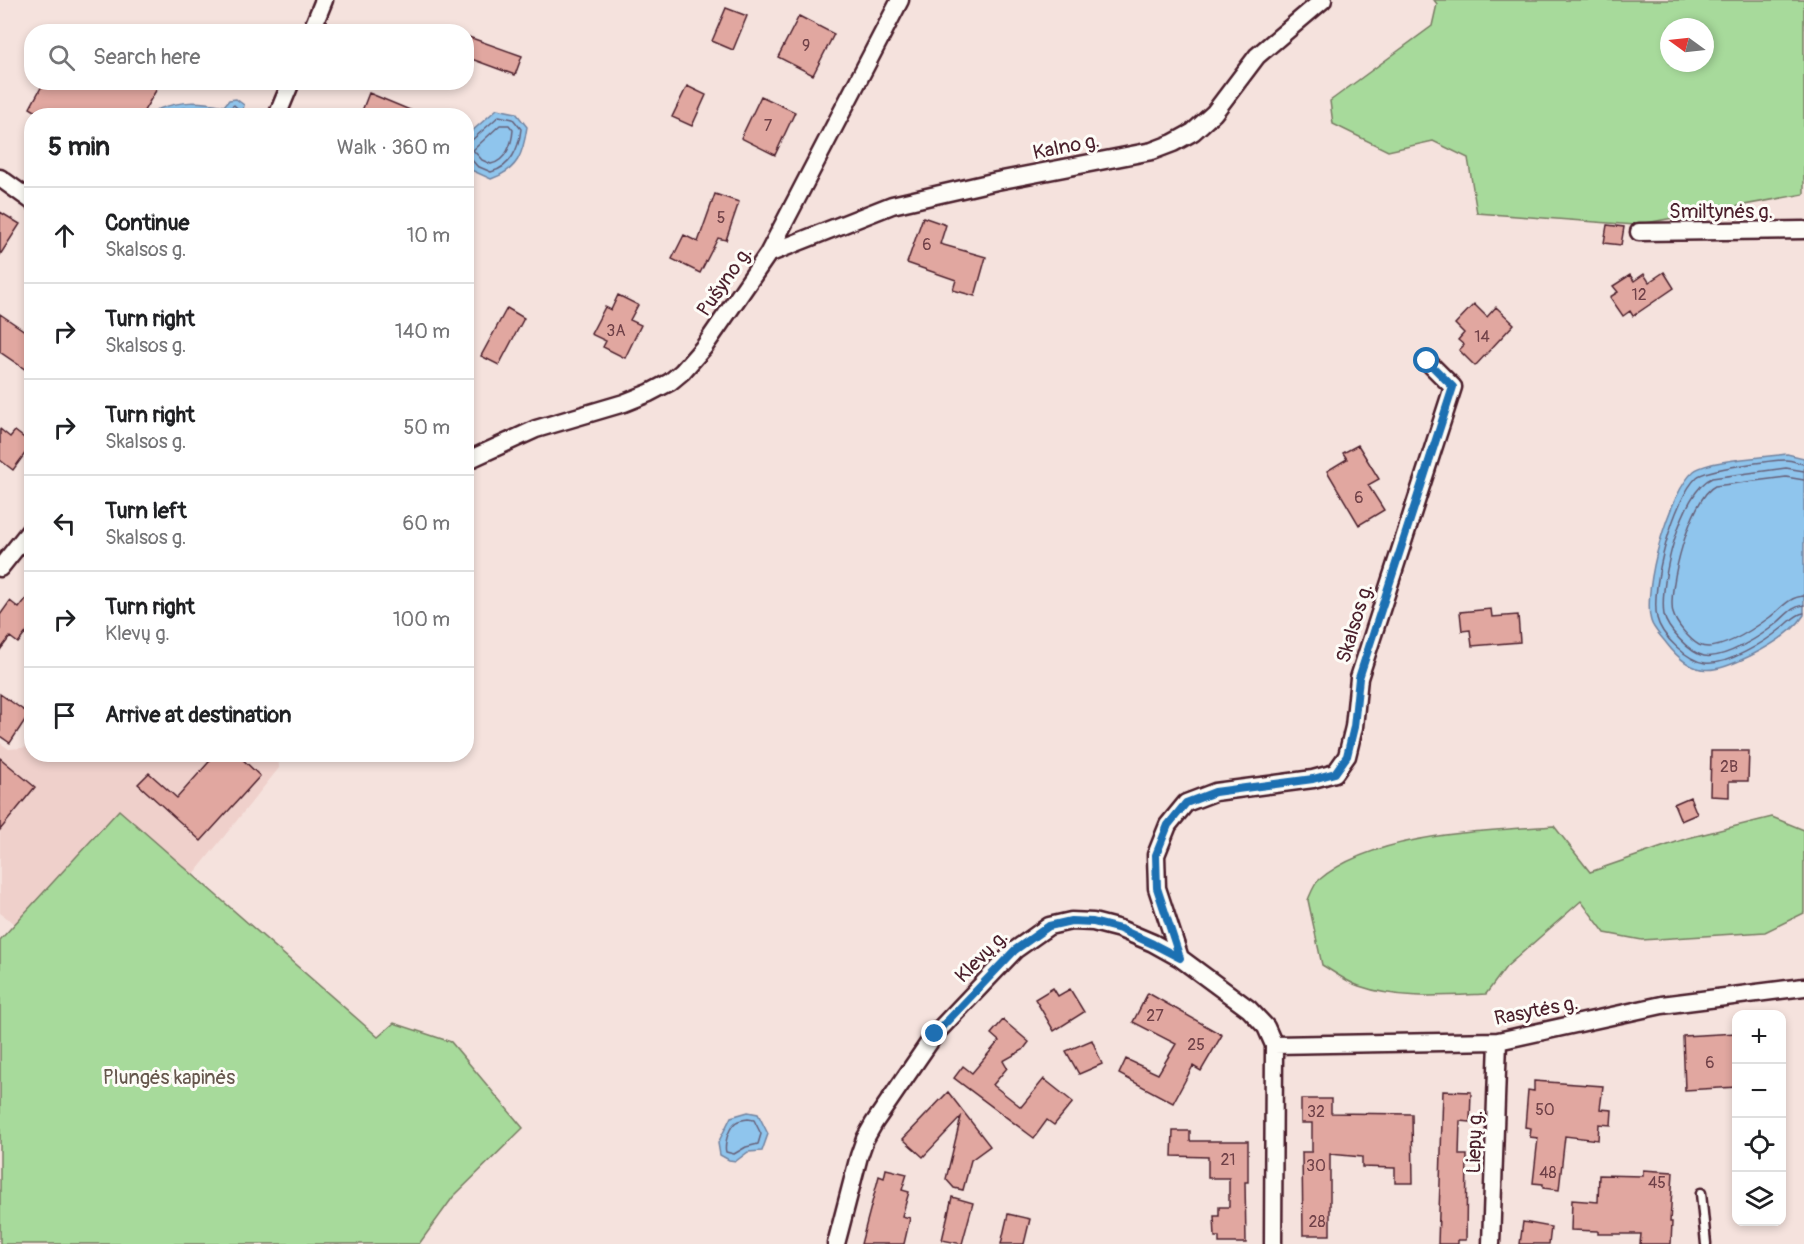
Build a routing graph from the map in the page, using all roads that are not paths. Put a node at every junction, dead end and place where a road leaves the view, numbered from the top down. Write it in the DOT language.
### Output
graph roads {
  1 [pos="324,0"];
  2 [pos="900,0"];
  3 [pos="1323,0"];
  4 [pos="314,24"];
  5 [pos="288,90"];
  6 [pos="280,108"];
  7 [pos="0,179"];
  8 [pos="24,196"];
  9 [pos="1804,230"];
  10 [pos="1639,232"];
  11 [pos="768,254"];
  12 [pos="1427,361"];
  13 [pos="474,457"];
  14 [pos="24,538"];
  15 [pos="0,568"];
  16 [pos="1180,958"];
  17 [pos="1804,987"];
  18 [pos="1498,1041"];
  19 [pos="1274,1045"];
  20 [pos="1701,1194"];
  21 [pos="836,1244"];
  22 [pos="1273,1244"];
  23 [pos="1491,1244"];
  24 [pos="1706,1244"];
  1 -- 4 [label="street"];
  2 -- 11 [label="street, Pušyno g."];
  3 -- 11 [label="street, Kalno g."];
  5 -- 6 [label="street"];
  7 -- 8 [label="street"];
  9 -- 10 [label="street, Smiltynės g."];
  11 -- 13 [label="street, Pušyno g."];
  12 -- 16 [label="street, Skalsos g."];
  14 -- 15 [label="street"];
  16 -- 19 [label="street, Klevų g."];
  16 -- 21 [label="street, Klevų g."];
  17 -- 18 [label="street, Rasytės g."];
  18 -- 19 [label="street, Rasytės g."];
  18 -- 23 [label="street, Liepų g."];
  19 -- 22 [label="street"];
  20 -- 24 [label="lane"];
}
